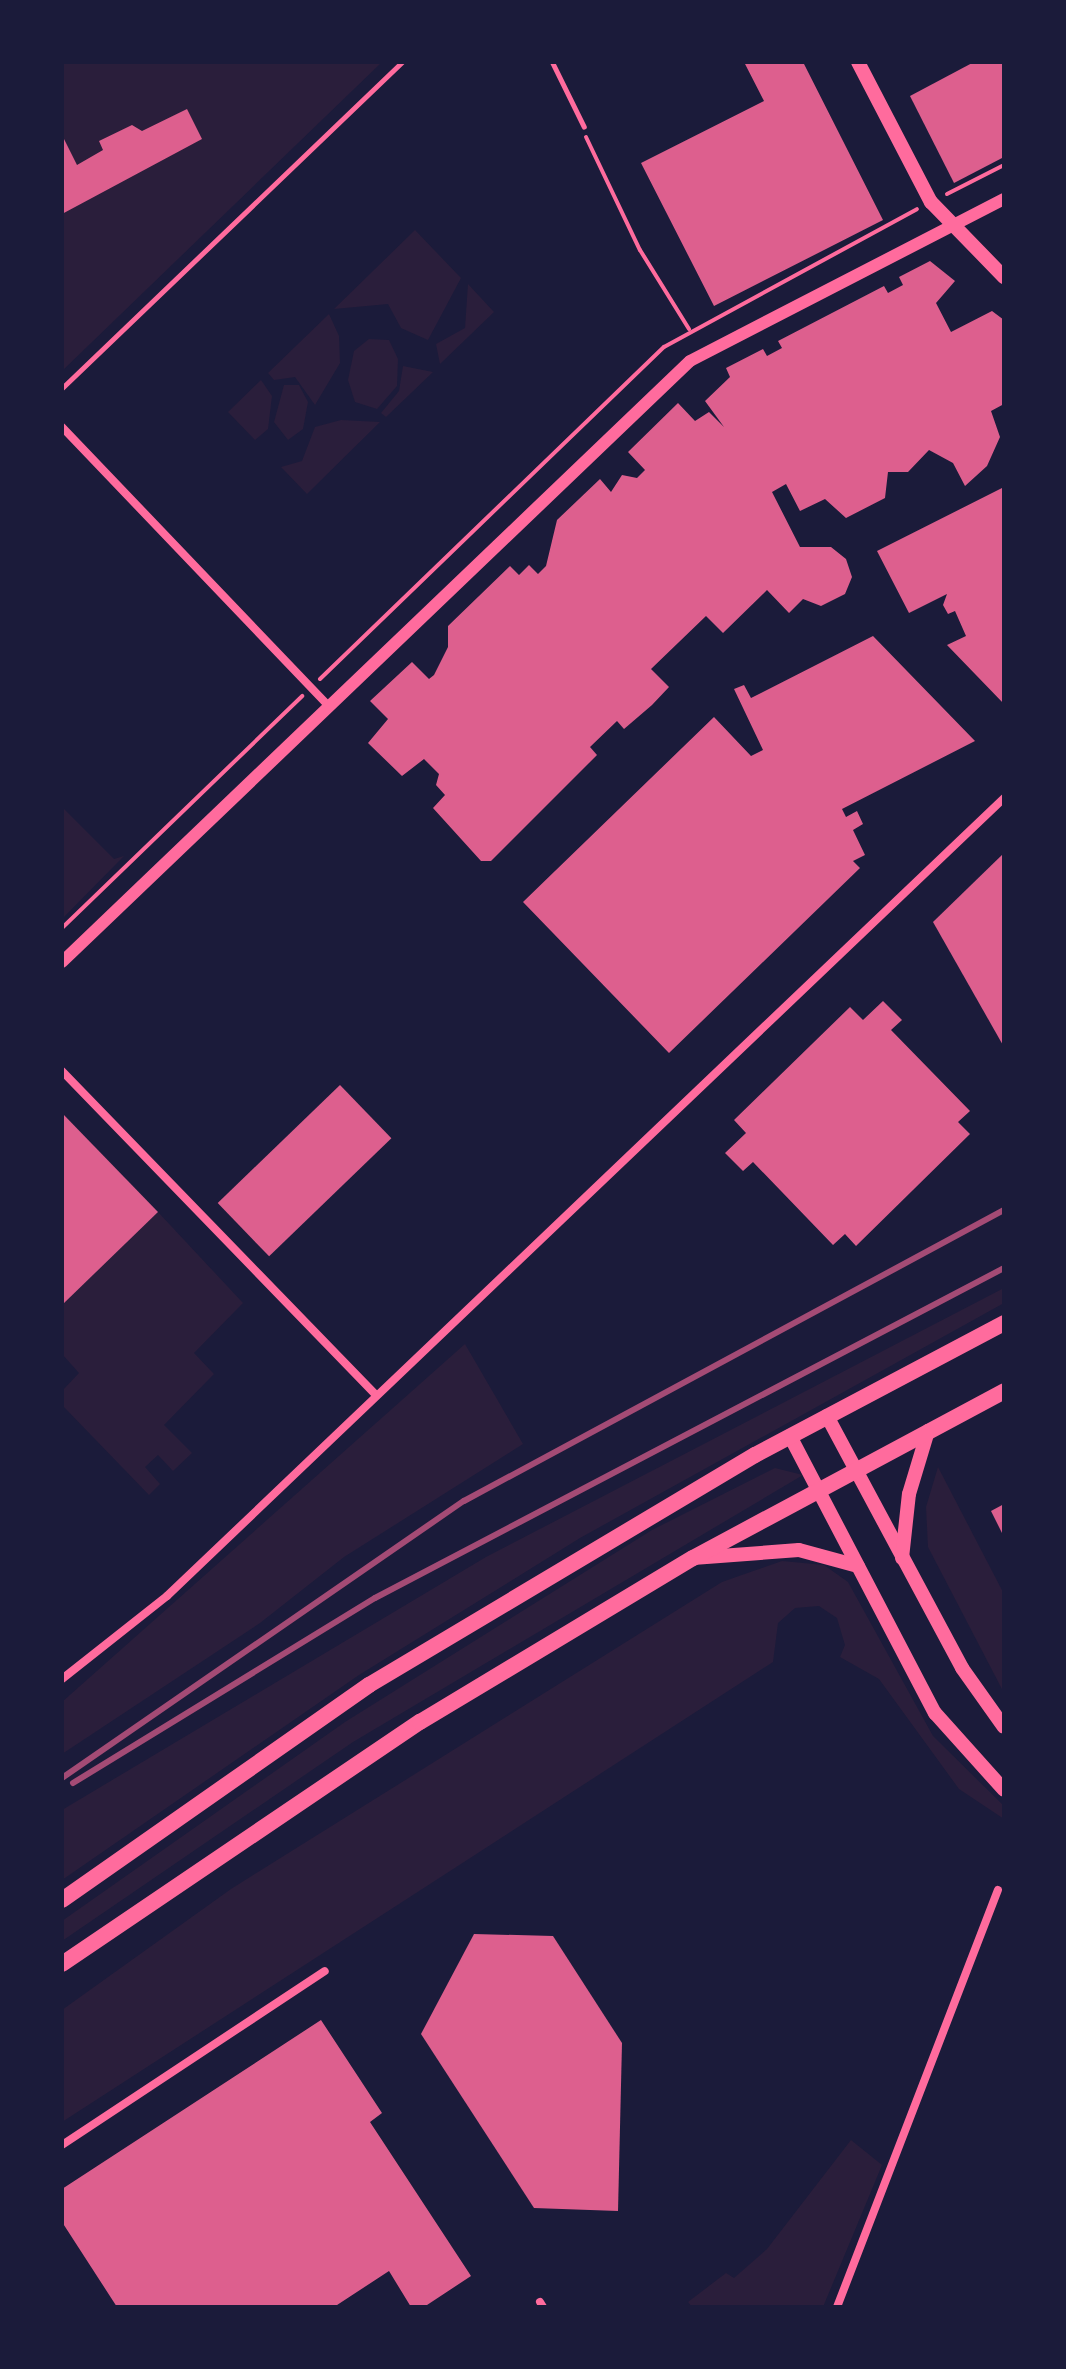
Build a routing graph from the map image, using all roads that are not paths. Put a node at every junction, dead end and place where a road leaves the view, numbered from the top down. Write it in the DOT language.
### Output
graph roads {
  1 [pos="402,62"];
  2 [pos="552,62"];
  3 [pos="858,62"];
  4 [pos="584,127"];
  5 [pos="1004,199"];
  6 [pos="948,225"];
  7 [pos="1004,277"];
  8 [pos="62,388"];
  9 [pos="62,427"];
  10 [pos="329,706"];
  11 [pos="1004,798"];
  12 [pos="62,962"];
  13 [pos="62,1071"];
  14 [pos="1004,1323"];
  15 [pos="1004,1391"];
  16 [pos="376,1395"];
  17 [pos="827,1416"];
  18 [pos="928,1431"];
  19 [pos="790,1436"];
  20 [pos="856,1470"];
  21 [pos="819,1490"];
  22 [pos="693,1558"];
  23 [pos="902,1558"];
  24 [pos="858,1566"];
  25 [pos="62,1679"];
  26 [pos="1004,1727"];
  27 [pos="1004,1790"];
  28 [pos="998,1890"];
  29 [pos="62,1900"];
  30 [pos="62,1964"];
  31 [pos="325,1971"];
  32 [pos="62,2145"];
  33 [pos="837,2307"];
  1 -- 8 [label="lane"];
  2 -- 4 [label="lane"];
  3 -- 6 [label="main road"];
  5 -- 6 [label="street"];
  6 -- 7 [label="main road"];
  6 -- 10 [label="street"];
  9 -- 10 [label="street"];
  10 -- 12 [label="street"];
  11 -- 16 [label="street"];
  13 -- 16 [label="street"];
  14 -- 17 [label="highway"];
  15 -- 18 [label="highway"];
  16 -- 25 [label="street"];
  17 -- 19 [label="highway"];
  17 -- 20 [label="main road"];
  18 -- 20 [label="highway"];
  18 -- 23 [label="main road"];
  19 -- 21 [label="main road"];
  19 -- 29 [label="highway"];
  20 -- 21 [label="highway"];
  20 -- 23 [label="main road"];
  21 -- 22 [label="highway"];
  21 -- 24 [label="main road"];
  22 -- 24 [label="main road"];
  22 -- 30 [label="highway"];
  23 -- 26 [label="main road"];
  24 -- 27 [label="main road"];
  28 -- 33 [label="street"];
  31 -- 32 [label="street"];
}
